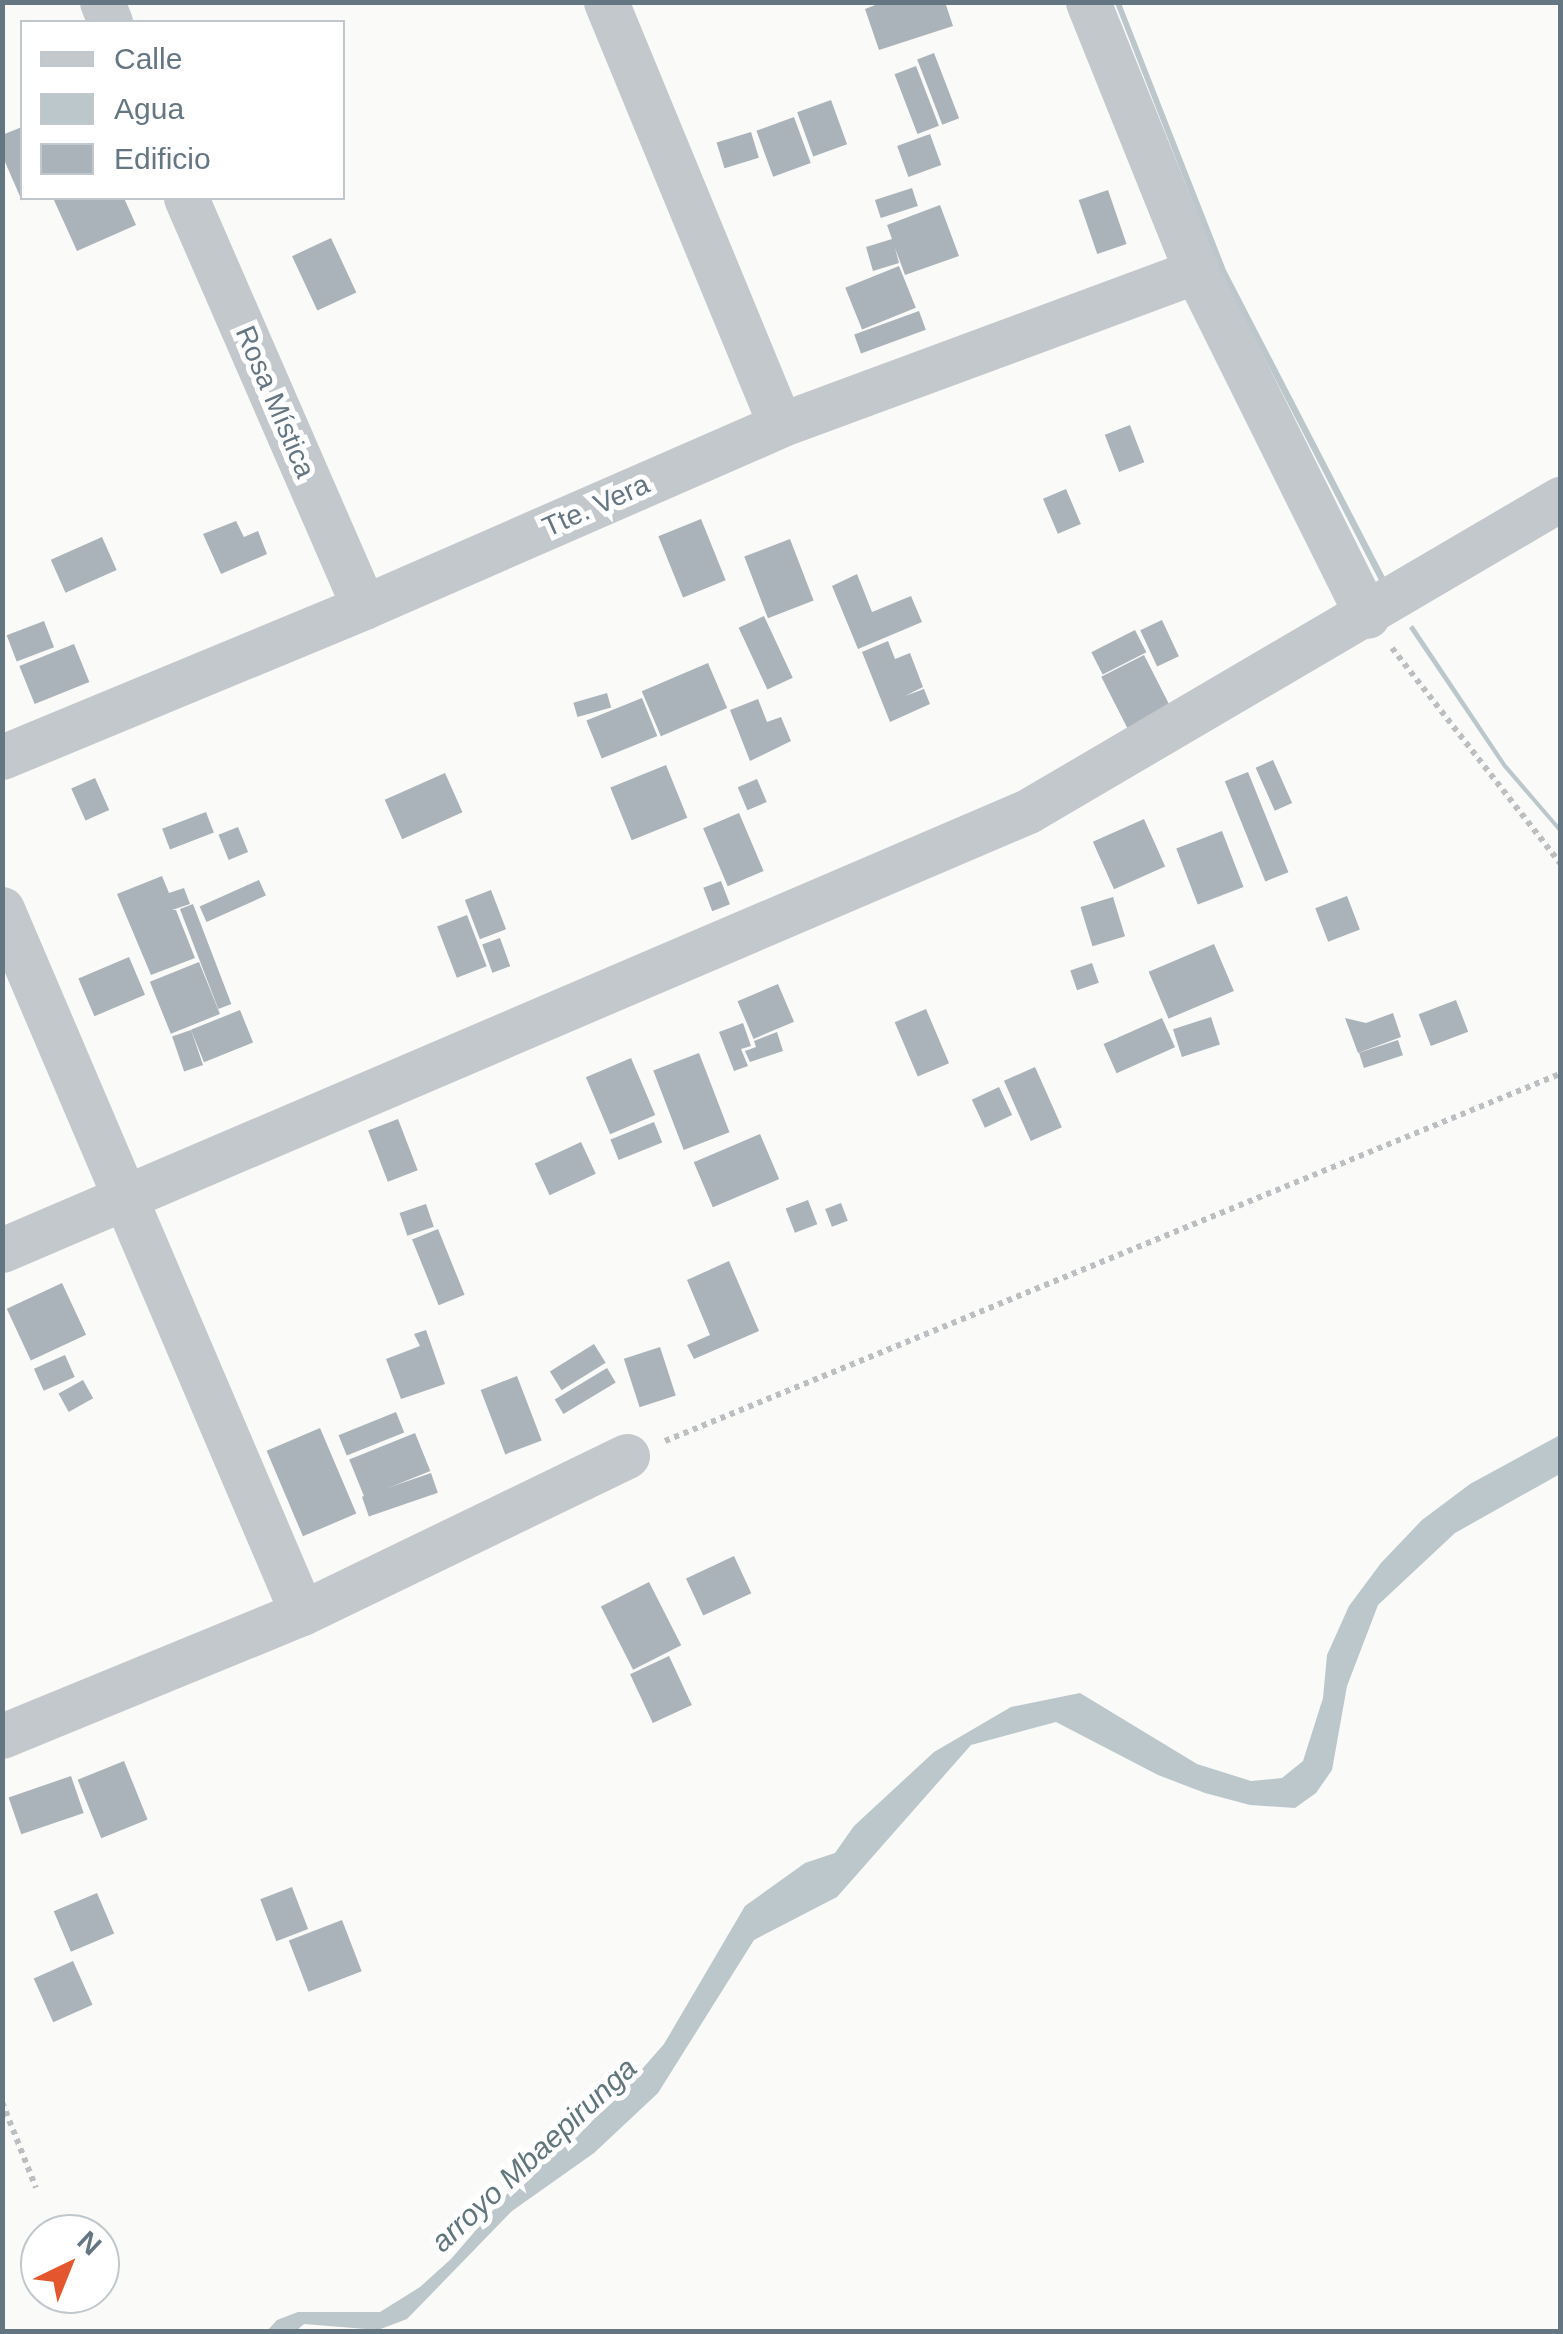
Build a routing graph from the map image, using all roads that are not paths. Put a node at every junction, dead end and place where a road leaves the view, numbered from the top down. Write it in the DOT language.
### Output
graph roads {
  1 [pos="606,2"];
  2 [pos="1088,2"];
  3 [pos="187,200"];
  4 [pos="1196,271"];
  5 [pos="780,426"];
  6 [pos="1560,500"];
  7 [pos="364,607"];
  8 [pos="1367,616"];
  9 [pos="2,757"];
  10 [pos="2,909"];
  11 [pos="126,1199"];
  12 [pos="2,1250"];
  13 [pos="627,1456"];
  14 [pos="302,1613"];
  15 [pos="2,1736"];
  1 -- 5 [label="street"];
  2 -- 4 [label="street"];
  3 -- 7 [label="street, Rosa Mística"];
  4 -- 5 [label="street, Tte. Vera"];
  4 -- 8 [label="street"];
  5 -- 7 [label="street, Tte. Vera"];
  6 -- 8 [label="street"];
  7 -- 9 [label="street, Tte. Vera"];
  8 -- 11 [label="street"];
  10 -- 11 [label="street"];
  11 -- 12 [label="street"];
  11 -- 14 [label="street"];
  13 -- 14 [label="street"];
  14 -- 15 [label="street"];
}
